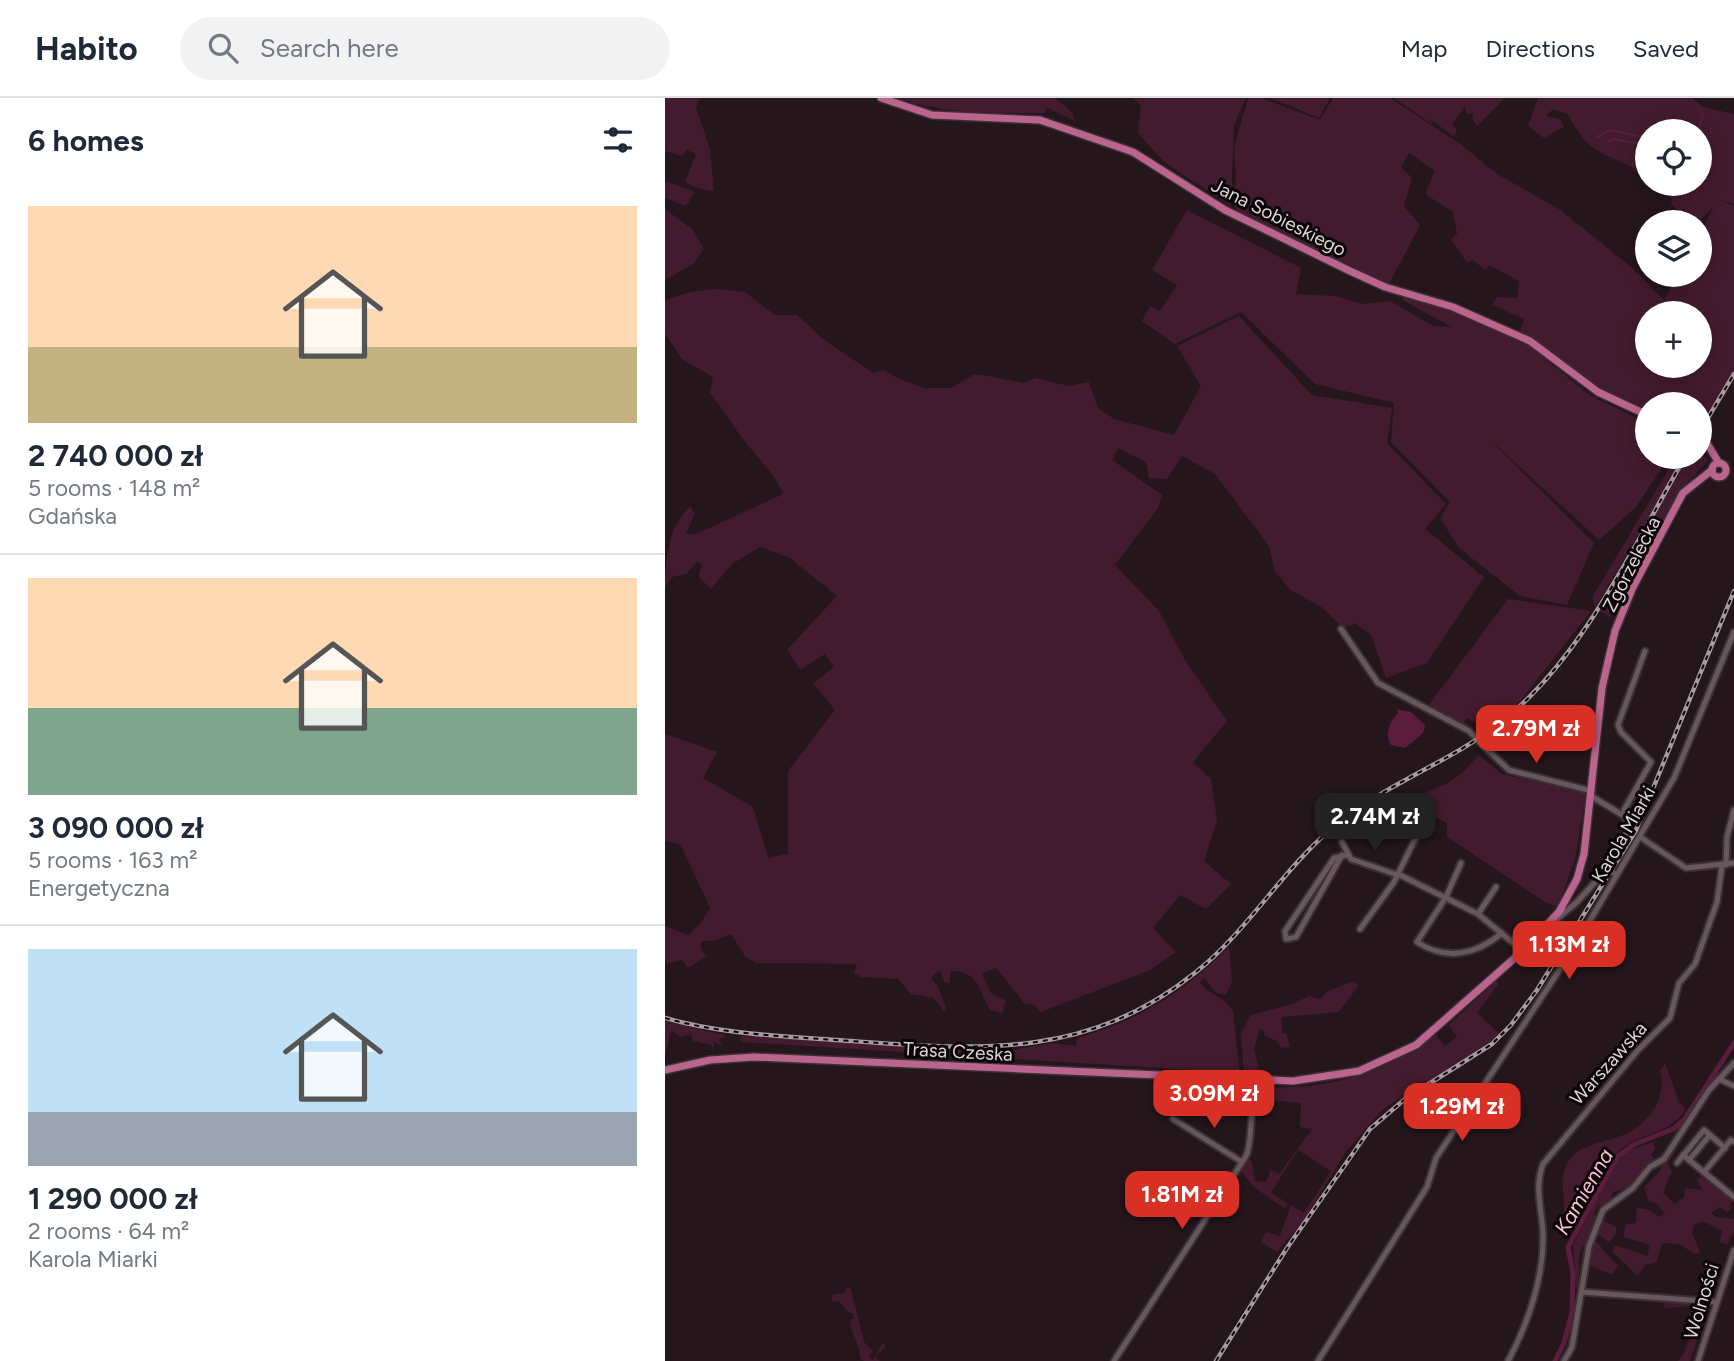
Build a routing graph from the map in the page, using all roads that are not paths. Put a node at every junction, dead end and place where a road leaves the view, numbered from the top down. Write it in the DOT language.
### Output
graph roads {
  1 [pos="881,98"];
  2 [pos="1635,409"];
  3 [pos="1712,453"];
  4 [pos="1734,466"];
  5 [pos="1718,469"];
  6 [pos="1341,629"];
  7 [pos="1734,632"];
  8 [pos="1732,645"];
  9 [pos="1645,651"];
  10 [pos="1592,794"];
  11 [pos="1734,810"];
  12 [pos="1624,816"];
  13 [pos="1419,831"];
  14 [pos="1640,837"];
  15 [pos="1342,842"];
  16 [pos="1345,855"];
  17 [pos="1461,863"];
  18 [pos="1728,864"];
  19 [pos="1607,869"];
  20 [pos="1398,874"];
  21 [pos="1617,875"];
  22 [pos="1577,878"];
  23 [pos="1593,885"];
  24 [pos="1496,887"];
  25 [pos="1446,897"];
  26 [pos="1478,914"];
  27 [pos="1549,926"];
  28 [pos="1360,929"];
  29 [pos="1502,933"];
  30 [pos="1523,951"];
  31 [pos="1734,1063"];
  32 [pos="665,1070"];
  33 [pos="1719,1079"];
  34 [pos="1251,1080"];
  35 [pos="1264,1081"];
  36 [pos="1734,1086"];
  37 [pos="1255,1092"];
  38 [pos="1253,1102"];
  39 [pos="1173,1119"];
  40 [pos="1710,1135"];
  41 [pos="1734,1142"];
  42 [pos="1725,1147"];
  43 [pos="1683,1155"];
  44 [pos="1689,1160"];
  45 [pos="1242,1163"];
  46 [pos="1677,1163"];
  47 [pos="1704,1172"];
  48 [pos="1734,1197"];
  49 [pos="1734,1250"];
  50 [pos="1582,1292"];
  51 [pos="1717,1302"];
  52 [pos="1114,1361"];
  53 [pos="1318,1361"];
  54 [pos="1508,1361"];
  55 [pos="1564,1361"];
  56 [pos="1698,1361"];
  1 -- 2 [label="main road, Jana Sobieskiego"];
  3 -- 5 [label="main road"];
  4 -- 5 [label="main road"];
  5 -- 10 [label="main road, Zgorzelecka"];
  6 -- 10 [label="street"];
  7 -- 8 [label="street, Karola Miarki"];
  8 -- 14 [label="street, Karola Miarki"];
  9 -- 12 [label="street"];
  10 -- 12 [label="street"];
  10 -- 22 [label="main road, Zgorzelecka"];
  11 -- 18 [label="street, Warszawska"];
  12 -- 19 [label="street"];
  13 -- 20 [label="street"];
  14 -- 18 [label="street"];
  14 -- 21 [label="street, Karola Miarki"];
  15 -- 16 [label="street"];
  16 -- 16 [label="street"];
  16 -- 20 [label="street"];
  17 -- 25 [label="street"];
  18 -- 54 [label="street, Warszawska"];
  19 -- 21 [label="street"];
  19 -- 23 [label="street"];
  20 -- 25 [label="street"];
  20 -- 28 [label="street"];
  21 -- 53 [label="street, Karola Miarki"];
  22 -- 23 [label="street"];
  22 -- 27 [label="main road, Zgorzelecka"];
  23 -- 27 [label="street"];
  24 -- 26 [label="street"];
  25 -- 26 [label="street"];
  25 -- 29 [label="street"];
  26 -- 29 [label="street"];
  27 -- 30 [label="main road, Zgorzelecka"];
  29 -- 30 [label="street"];
  30 -- 35 [label="main road, Trasa Czeska"];
  31 -- 33 [label="street"];
  32 -- 34 [label="main road, Trasa Czeska"];
  33 -- 36 [label="street"];
  33 -- 50 [label="street"];
  34 -- 35 [label="main road, Trasa Czeska"];
  34 -- 37 [label="street"];
  34 -- 38 [label="street"];
  35 -- 37 [label="street"];
  37 -- 38 [label="street"];
  38 -- 45 [label="street"];
  39 -- 45 [label="street"];
  40 -- 42 [label="street"];
  40 -- 43 [label="street"];
  40 -- 44 [label="street"];
  41 -- 42 [label="street"];
  42 -- 47 [label="street"];
  43 -- 44 [label="street"];
  43 -- 46 [label="street"];
  44 -- 47 [label="street"];
  45 -- 52 [label="street"];
  47 -- 48 [label="street"];
  49 -- 51 [label="street, Wolności"];
  50 -- 51 [label="street"];
  50 -- 55 [label="street"];
  51 -- 56 [label="street, Wolności"];
}
